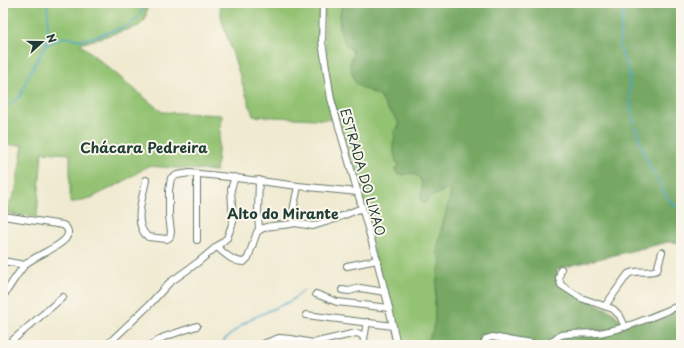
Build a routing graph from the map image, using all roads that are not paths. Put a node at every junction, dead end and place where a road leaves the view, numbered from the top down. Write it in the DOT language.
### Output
graph roads {
  1 [pos="323,3"];
  2 [pos="197,174"];
  3 [pos="235,177"];
  4 [pos="146,180"];
  5 [pos="260,180"];
  6 [pos="298,186"];
  7 [pos="358,192"];
  8 [pos="362,208"];
  9 [pos="3,216"];
  10 [pos="295,223"];
  11 [pos="259,230"];
  12 [pos="197,240"];
  13 [pos="217,247"];
  14 [pos="662,252"];
  15 [pos="376,260"];
  16 [pos="3,261"];
  17 [pos="25,265"];
  18 [pos="347,266"];
  19 [pos="561,269"];
  20 [pos="342,290"];
  21 [pos="385,292"];
  22 [pos="316,294"];
  23 [pos="3,296"];
  24 [pos="63,297"];
  25 [pos="681,305"];
  26 [pos="605,306"];
  27 [pos="389,308"];
  28 [pos="306,315"];
  29 [pos="367,322"];
  30 [pos="197,326"];
  31 [pos="393,326"];
  32 [pos="624,327"];
  33 [pos="396,336"];
  34 [pos="364,338"];
  35 [pos="8,345"];
  36 [pos="107,345"];
  37 [pos="151,345"];
  38 [pos="260,345"];
  39 [pos="363,345"];
  40 [pos="393,345"];
  41 [pos="397,345"];
  42 [pos="484,345"];
  43 [pos="537,345"];
  44 [pos="548,345"];
  1 -- 7 [label="street, ESTRADA DO LIXAO"];
  2 -- 3 [label="street"];
  2 -- 4 [label="street"];
  2 -- 12 [label="street"];
  3 -- 5 [label="street"];
  3 -- 13 [label="street"];
  5 -- 6 [label="street"];
  5 -- 11 [label="street"];
  6 -- 7 [label="street"];
  6 -- 10 [label="street"];
  7 -- 8 [label="street, ESTRADA DO LIXAO"];
  8 -- 10 [label="street"];
  8 -- 15 [label="street, ESTRADA DO LIXAO"];
  9 -- 17 [label="street"];
  10 -- 11 [label="street"];
  11 -- 13 [label="street"];
  13 -- 36 [label="street"];
  14 -- 26 [label="street"];
  15 -- 18 [label="street"];
  15 -- 21 [label="street, ESTRADA DO LIXAO"];
  16 -- 17 [label="street"];
  17 -- 23 [label="street"];
  19 -- 26 [label="street"];
  20 -- 21 [label="street"];
  21 -- 27 [label="street, ESTRADA DO LIXAO"];
  22 -- 27 [label="street"];
  24 -- 35 [label="street"];
  25 -- 32 [label="street"];
  26 -- 32 [label="street"];
  27 -- 31 [label="street, ESTRADA DO LIXAO"];
  28 -- 29 [label="street"];
  29 -- 31 [label="street"];
  29 -- 34 [label="street"];
  30 -- 37 [label="street"];
  31 -- 33 [label="street, ESTRADA DO LIXAO"];
  32 -- 44 [label="street"];
  33 -- 40 [label="street"];
  33 -- 41 [label="street, ESTRADA DO LIXAO"];
  34 -- 38 [label="street"];
  34 -- 39 [label="street"];
  42 -- 43 [label="street"];
}
